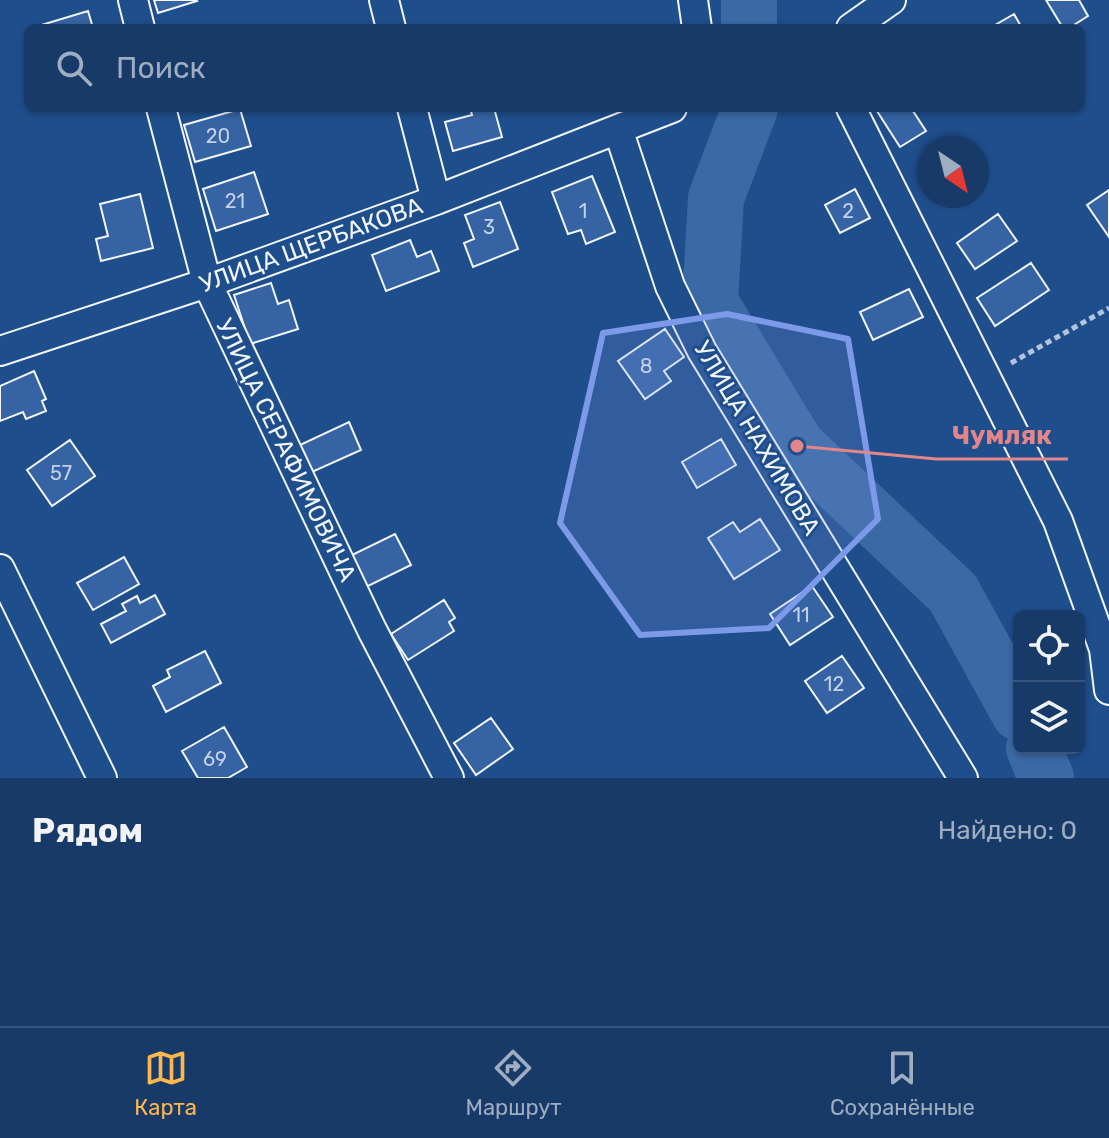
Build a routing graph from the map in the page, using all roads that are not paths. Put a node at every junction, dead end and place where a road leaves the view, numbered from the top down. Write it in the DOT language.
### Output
graph roads {
  1 [pos="133,0"];
  2 [pos="384,0"];
  3 [pos="693,0"];
  4 [pos="891,0"];
  5 [pos="139,24"];
  6 [pos="390,24"];
  7 [pos="696,24"];
  8 [pos="857,24"];
  9 [pos="162,112"];
  10 [pos="413,112"];
  11 [pos="662,112"];
  12 [pos="853,112"];
  13 [pos="618,129"];
  14 [pos="436,200"];
  15 [pos="207,283"];
  16 [pos="0,351"];
  17 [pos="0,569"];
  18 [pos="1109,690"];
  19 [pos="102,778"];
  20 [pos="449,778"];
  21 [pos="963,778"];
  1 -- 5 [label="street"];
  2 -- 6 [label="street"];
  3 -- 7 [label="street"];
  4 -- 8 [label="street"];
  9 -- 15 [label="street, УЛИЦА СЕРАФИМОВИЧА"];
  10 -- 14 [label="street"];
  11 -- 13 [label="street"];
  12 -- 18 [label="street"];
  13 -- 14 [label="street, УЛИЦА ЩЕРБАКОВА"];
  13 -- 21 [label="street, УЛИЦА НАХИМОВА"];
  14 -- 15 [label="street, УЛИЦА ЩЕРБАКОВА"];
  15 -- 16 [label="street, УЛИЦА ЩЕРБАКОВА"];
  15 -- 20 [label="street, УЛИЦА СЕРАФИМОВИЧА"];
  17 -- 19 [label="street"];
}
